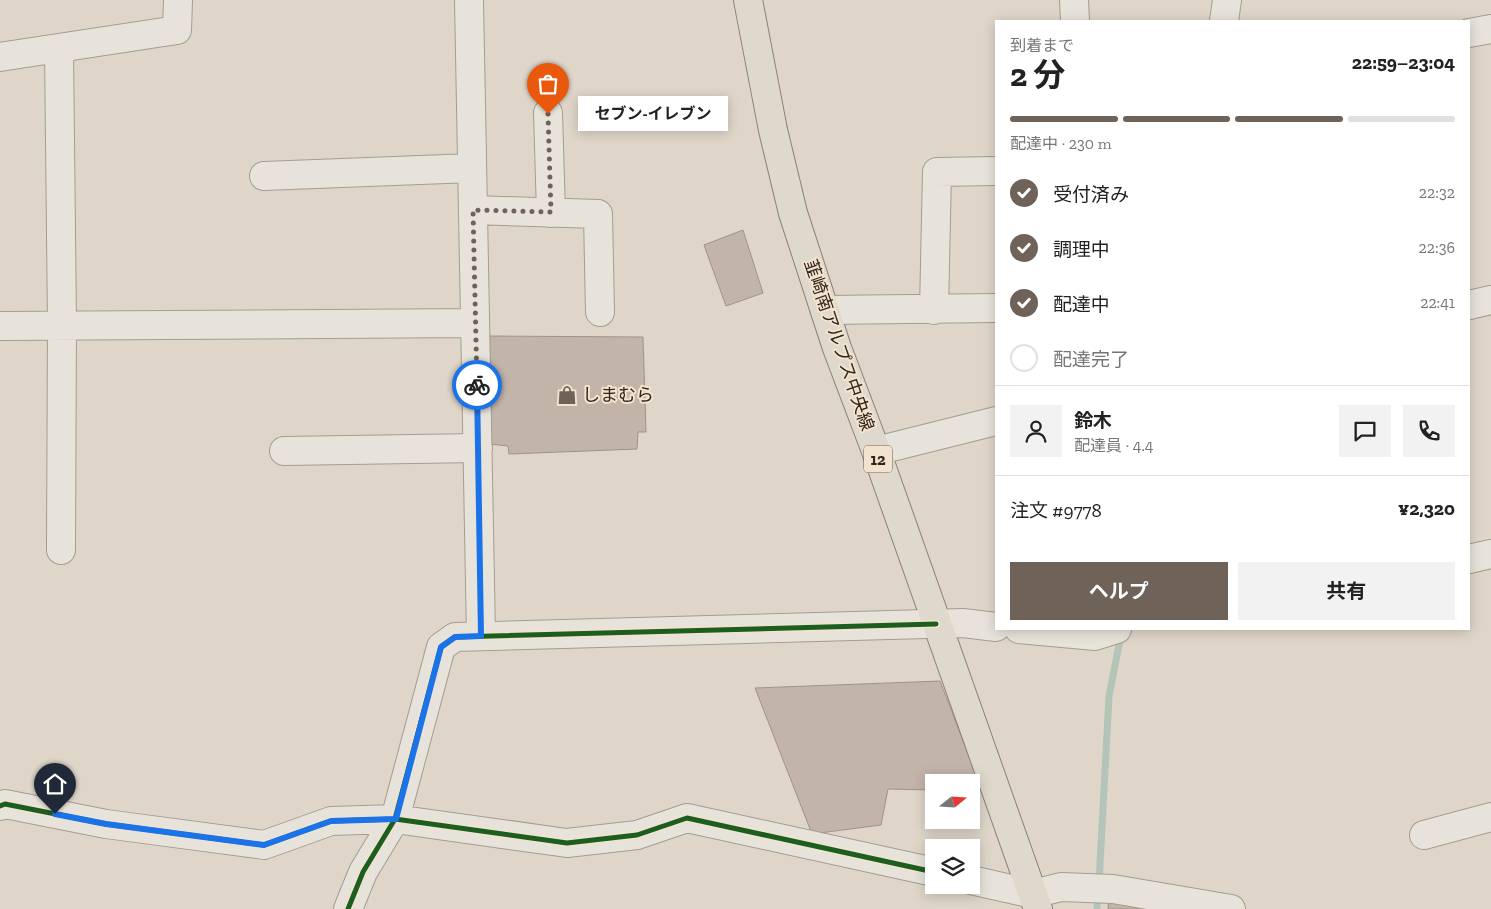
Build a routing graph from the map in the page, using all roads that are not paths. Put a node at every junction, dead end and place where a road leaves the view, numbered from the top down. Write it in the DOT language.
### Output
graph roads {
  1 [pos="178,0"];
  2 [pos="469,0"];
  3 [pos="748,0"];
  4 [pos="1074,0"];
  5 [pos="1227,0"];
  6 [pos="1075,20"];
  7 [pos="1224,20"];
  8 [pos="1491,29"];
  9 [pos="1470,33"];
  10 [pos="59,48"];
  11 [pos="0,57"];
  12 [pos="548,114"];
  13 [pos="472,168"];
  14 [pos="995,170"];
  15 [pos="264,176"];
  16 [pos="473,210"];
  17 [pos="551,212"];
  18 [pos="1491,300"];
  19 [pos="1470,305"];
  20 [pos="995,308"];
  21 [pos="825,310"];
  22 [pos="934,310"];
  23 [pos="600,312"];
  24 [pos="475,323"];
  25 [pos="62,325"];
  26 [pos="0,326"];
  27 [pos="995,421"];
  28 [pos="478,448"];
  29 [pos="284,451"];
  30 [pos="876,451"];
  31 [pos="61,550"];
  32 [pos="936,624"];
  33 [pos="995,627"];
  34 [pos="1030,630"];
  35 [pos="1115,630"];
  36 [pos="481,636"];
  37 [pos="0,806"];
  38 [pos="1491,817"];
  39 [pos="396,819"];
  40 [pos="1424,835"];
  41 [pos="925,870"];
  42 [pos="980,883"];
  43 [pos="1035,901"];
  44 [pos="348,909"];
  45 [pos="1231,909"];
  1 -- 10 [label="street"];
  2 -- 13 [label="street"];
  3 -- 21 [label="main road, 韮崎南アルプス中央線 / 12"];
  4 -- 6 [label="street"];
  5 -- 7 [label="street"];
  8 -- 9 [label="street"];
  10 -- 11 [label="street"];
  10 -- 25 [label="street"];
  12 -- 17 [label="street"];
  13 -- 15 [label="street"];
  13 -- 16 [label="street"];
  14 -- 22 [label="street"];
  16 -- 17 [label="street"];
  16 -- 24 [label="street"];
  17 -- 23 [label="street"];
  18 -- 19 [label="street"];
  20 -- 22 [label="street"];
  21 -- 22 [label="street"];
  21 -- 30 [label="main road, 韮崎南アルプス中央線 / 12"];
  24 -- 25 [label="street"];
  24 -- 28 [label="street"];
  25 -- 26 [label="street"];
  25 -- 31 [label="street"];
  27 -- 30 [label="street"];
  28 -- 29 [label="street"];
  28 -- 36 [label="street"];
  30 -- 32 [label="main road, 韮崎南アルプス中央線 / 12"];
  32 -- 33 [label="street"];
  32 -- 36 [label="street"];
  32 -- 43 [label="main road, 韮崎南アルプス中央線 / 12"];
  34 -- 35 [label="street"];
  36 -- 39 [label="street"];
  37 -- 39 [label="street"];
  38 -- 40 [label="street"];
  39 -- 41 [label="street"];
  39 -- 44 [label="street"];
  42 -- 43 [label="street"];
  43 -- 45 [label="street"];
}
